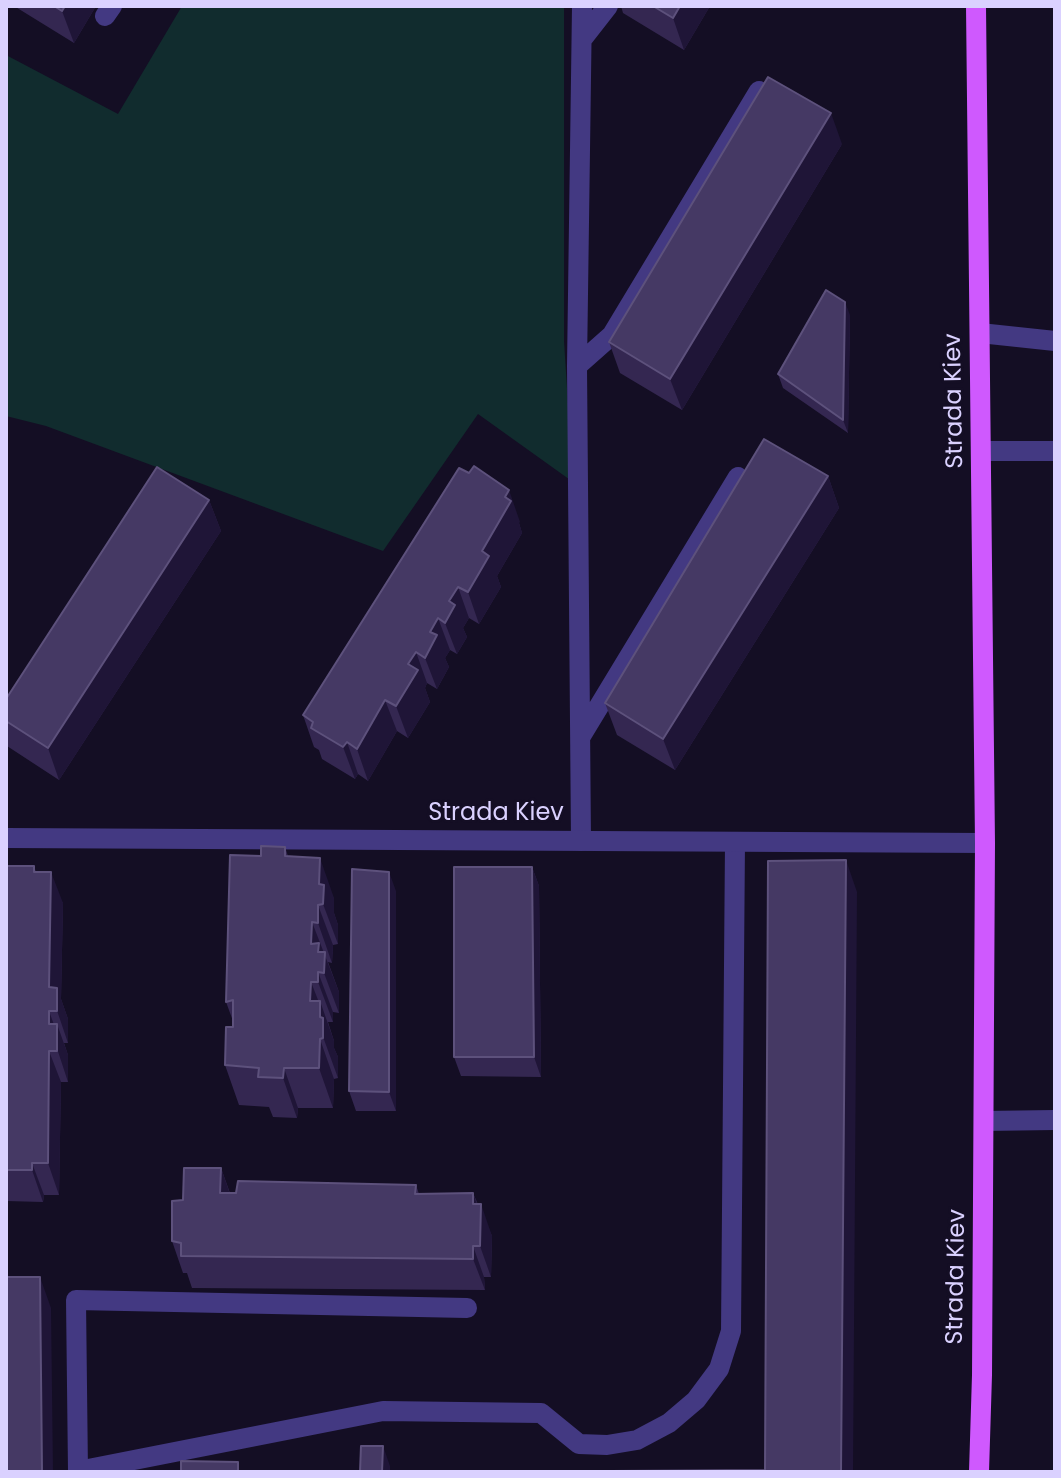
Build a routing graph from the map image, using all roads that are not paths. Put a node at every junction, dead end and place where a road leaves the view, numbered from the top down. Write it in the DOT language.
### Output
graph roads {
  1 [pos="582,6"];
  2 [pos="608,6"];
  3 [pos="976,6"];
  4 [pos="583,38"];
  5 [pos="759,91"];
  6 [pos="980,333"];
  7 [pos="1055,341"];
  8 [pos="577,366"];
  9 [pos="981,451"];
  10 [pos="1055,451"];
  11 [pos="738,477"];
  12 [pos="581,736"];
  13 [pos="6,838"];
  14 [pos="581,841"];
  15 [pos="735,842"];
  16 [pos="985,843"];
  17 [pos="1055,1120"];
  18 [pos="984,1121"];
  19 [pos="467,1308"];
  20 [pos="78,1472"];
  21 [pos="979,1472"];
  1 -- 4 [label="street"];
  2 -- 4 [label="street"];
  3 -- 6 [label="main road, Strada Kiev"];
  4 -- 8 [label="street"];
  5 -- 8 [label="street"];
  6 -- 7 [label="street"];
  6 -- 9 [label="main road, Strada Kiev"];
  8 -- 12 [label="street"];
  9 -- 10 [label="street"];
  9 -- 16 [label="main road, Strada Kiev"];
  11 -- 12 [label="street"];
  12 -- 14 [label="street"];
  13 -- 14 [label="street, Strada Kiev"];
  14 -- 15 [label="street, Strada Kiev"];
  15 -- 16 [label="street, Strada Kiev"];
  15 -- 20 [label="street"];
  16 -- 18 [label="main road, Strada Kiev"];
  17 -- 18 [label="street"];
  18 -- 21 [label="main road, Strada Kiev"];
  19 -- 20 [label="street"];
}
